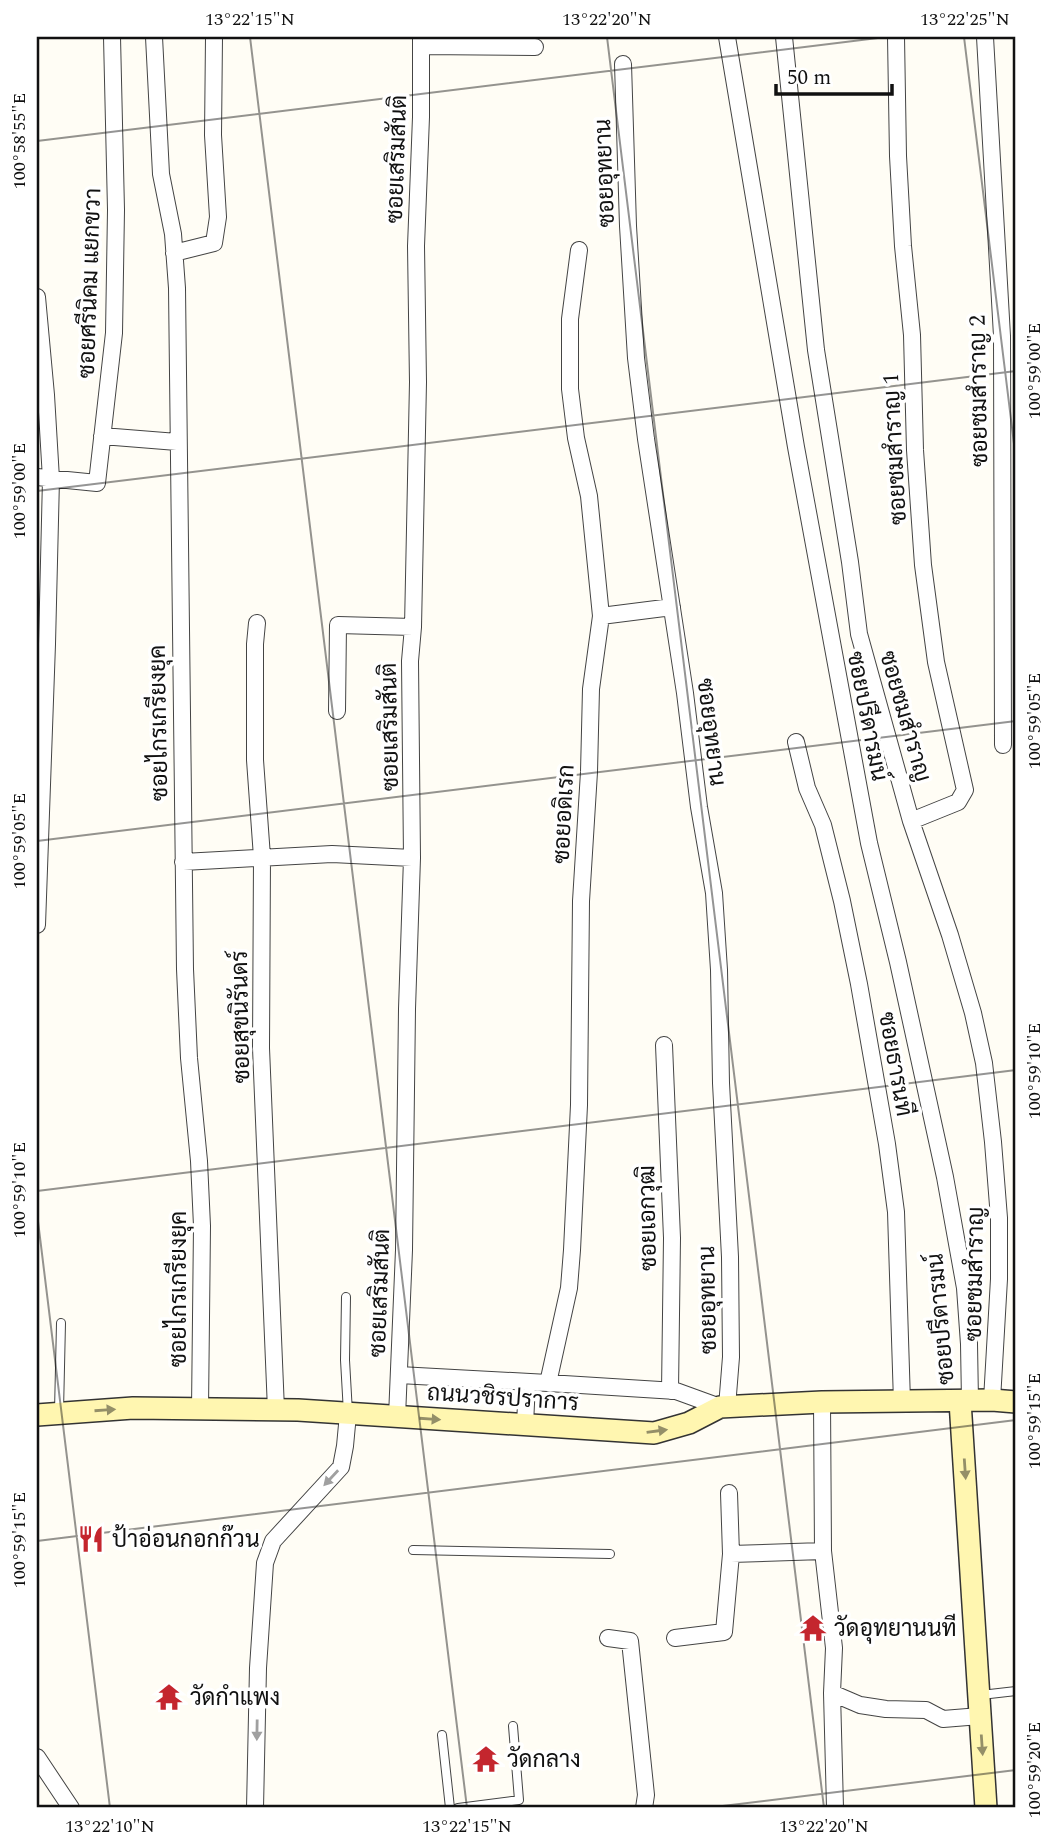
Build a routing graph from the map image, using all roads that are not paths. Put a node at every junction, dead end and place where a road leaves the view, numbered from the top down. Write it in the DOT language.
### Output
graph roads {
  1 [pos="112,37"];
  2 [pos="154,37"];
  3 [pos="214,37"];
  4 [pos="727,37"];
  5 [pos="784,37"];
  6 [pos="896,37"];
  7 [pos="985,37"];
  8 [pos="421,41"];
  9 [pos="535,47"];
  10 [pos="623,64"];
  11 [pos="579,250"];
  12 [pos="174,253"];
  13 [pos="37,297"];
  14 [pos="103,436"];
  15 [pos="177,442"];
  16 [pos="44,478"];
  17 [pos="671,607"];
  18 [pos="601,616"];
  19 [pos="257,623"];
  20 [pos="413,626"];
  21 [pos="42,644"];
  22 [pos="337,711"];
  23 [pos="796,742"];
  24 [pos="1003,745"];
  25 [pos="911,821"];
  26 [pos="262,858"];
  27 [pos="412,858"];
  28 [pos="183,862"];
  29 [pos="37,925"];
  30 [pos="664,1045"];
  31 [pos="346,1297"];
  32 [pos="61,1323"];
  33 [pos="399,1376"];
  34 [pos="527,1382"];
  35 [pos="548,1382"];
  36 [pos="670,1391"];
  37 [pos="992,1400"];
  38 [pos="965,1401"];
  39 [pos="822,1402"];
  40 [pos="902,1402"];
  41 [pos="1016,1402"];
  42 [pos="723,1407"];
  43 [pos="200,1409"];
  44 [pos="276,1410"];
  45 [pos="59,1413"];
  46 [pos="348,1414"];
  47 [pos="37,1415"];
  48 [pos="397,1417"];
  49 [pos="526,1425"];
  50 [pos="729,1493"];
  51 [pos="413,1550"];
  52 [pos="823,1551"];
  53 [pos="610,1554"];
  54 [pos="731,1554"];
  55 [pos="675,1638"];
  56 [pos="608,1639"];
  57 [pos="1016,1691"];
  58 [pos="832,1693"];
  59 [pos="979,1705"];
  60 [pos="513,1726"];
  61 [pos="442,1735"];
  62 [pos="37,1756"];
  63 [pos="71,1808"];
  64 [pos="255,1808"];
  65 [pos="450,1808"];
  66 [pos="458,1808"];
  67 [pos="644,1808"];
  68 [pos="835,1808"];
  69 [pos="986,1808"];
  1 -- 14 [label="street, ซอยศรีนิคม แยกขวา"];
  2 -- 12 [label="street, ซอยไกรเกรียงยุค"];
  3 -- 12 [label="street"];
  4 -- 38 [label="street, ซอยปรีดารมน์"];
  5 -- 25 [label="street, ซอยชมสำราญ"];
  6 -- 25 [label="street, ซอยชมสำราญ 1"];
  7 -- 24 [label="street, ซอยชมสำราญ 2"];
  8 -- 9 [label="street"];
  8 -- 20 [label="street, ซอยเสริมสันติ"];
  10 -- 17 [label="street, ซอยอุทยาน"];
  11 -- 18 [label="street, ซอยอดิเรก"];
  12 -- 15 [label="street, ซอยไกรเกรียงยุค"];
  13 -- 16 [label="street"];
  14 -- 15 [label="street"];
  14 -- 16 [label="street, ซอยศรีนิคม แยกขวา"];
  15 -- 28 [label="street, ซอยไกรเกรียงยุค"];
  16 -- 21 [label="street"];
  17 -- 18 [label="street"];
  17 -- 42 [label="street, ซอยอุทยาน"];
  18 -- 35 [label="street, ซอยอดิเรก"];
  19 -- 26 [label="street, ซอยสุขนิรันดร์"];
  20 -- 22 [label="street"];
  20 -- 27 [label="street, ซอยเสริมสันติ"];
  21 -- 29 [label="street"];
  23 -- 40 [label="street, ซอยธารนที"];
  25 -- 37 [label="street, ซอยชมสำราญ"];
  26 -- 27 [label="street"];
  26 -- 28 [label="street"];
  26 -- 44 [label="street, ซอยสุขนิรันดร์"];
  27 -- 33 [label="street, ซอยเสริมสันติ"];
  28 -- 43 [label="street, ซอยไกรเกรียงยุค"];
  30 -- 36 [label="street, ซอยเอกวุฒิ"];
  31 -- 46 [label="lane"];
  32 -- 45 [label="lane"];
  33 -- 34 [label="street"];
  33 -- 48 [label="street, ซอยเสริมสันติ"];
  34 -- 35 [label="street"];
  34 -- 49 [label="street"];
  35 -- 36 [label="street"];
  36 -- 42 [label="street"];
  37 -- 38 [label="street, ถนนวชิรปราการ"];
  37 -- 41 [label="street, ถนนวชิรปราการ"];
  38 -- 40 [label="street, ถนนวชิรปราการ"];
  38 -- 59 [label="street, one-way"];
  39 -- 40 [label="street, ถนนวชิรปราการ"];
  39 -- 42 [label="street, ถนนวชิรปราการ"];
  39 -- 52 [label="street"];
  49 -- 42 [label="street, ถนนวชิรปราการ, one-way"];
  43 -- 44 [label="street, ถนนวชิรปราการ"];
  45 -- 43 [label="street, ถนนวชิรปราการ, one-way"];
  44 -- 46 [label="street, ถนนวชิรปราการ"];
  45 -- 47 [label="street, ถนนวชิรปราการ"];
  46 -- 48 [label="street, ถนนวชิรปราการ"];
  46 -- 64 [label="street, one-way"];
  48 -- 49 [label="street, ถนนวชิรปราการ, one-way"];
  50 -- 54 [label="street"];
  51 -- 53 [label="lane"];
  52 -- 54 [label="street"];
  52 -- 58 [label="street"];
  54 -- 55 [label="street"];
  56 -- 67 [label="street"];
  57 -- 59 [label="lane"];
  58 -- 59 [label="street"];
  58 -- 68 [label="street"];
  59 -- 69 [label="street, one-way"];
  60 -- 66 [label="lane"];
  61 -- 65 [label="lane"];
  62 -- 63 [label="street"];
}
